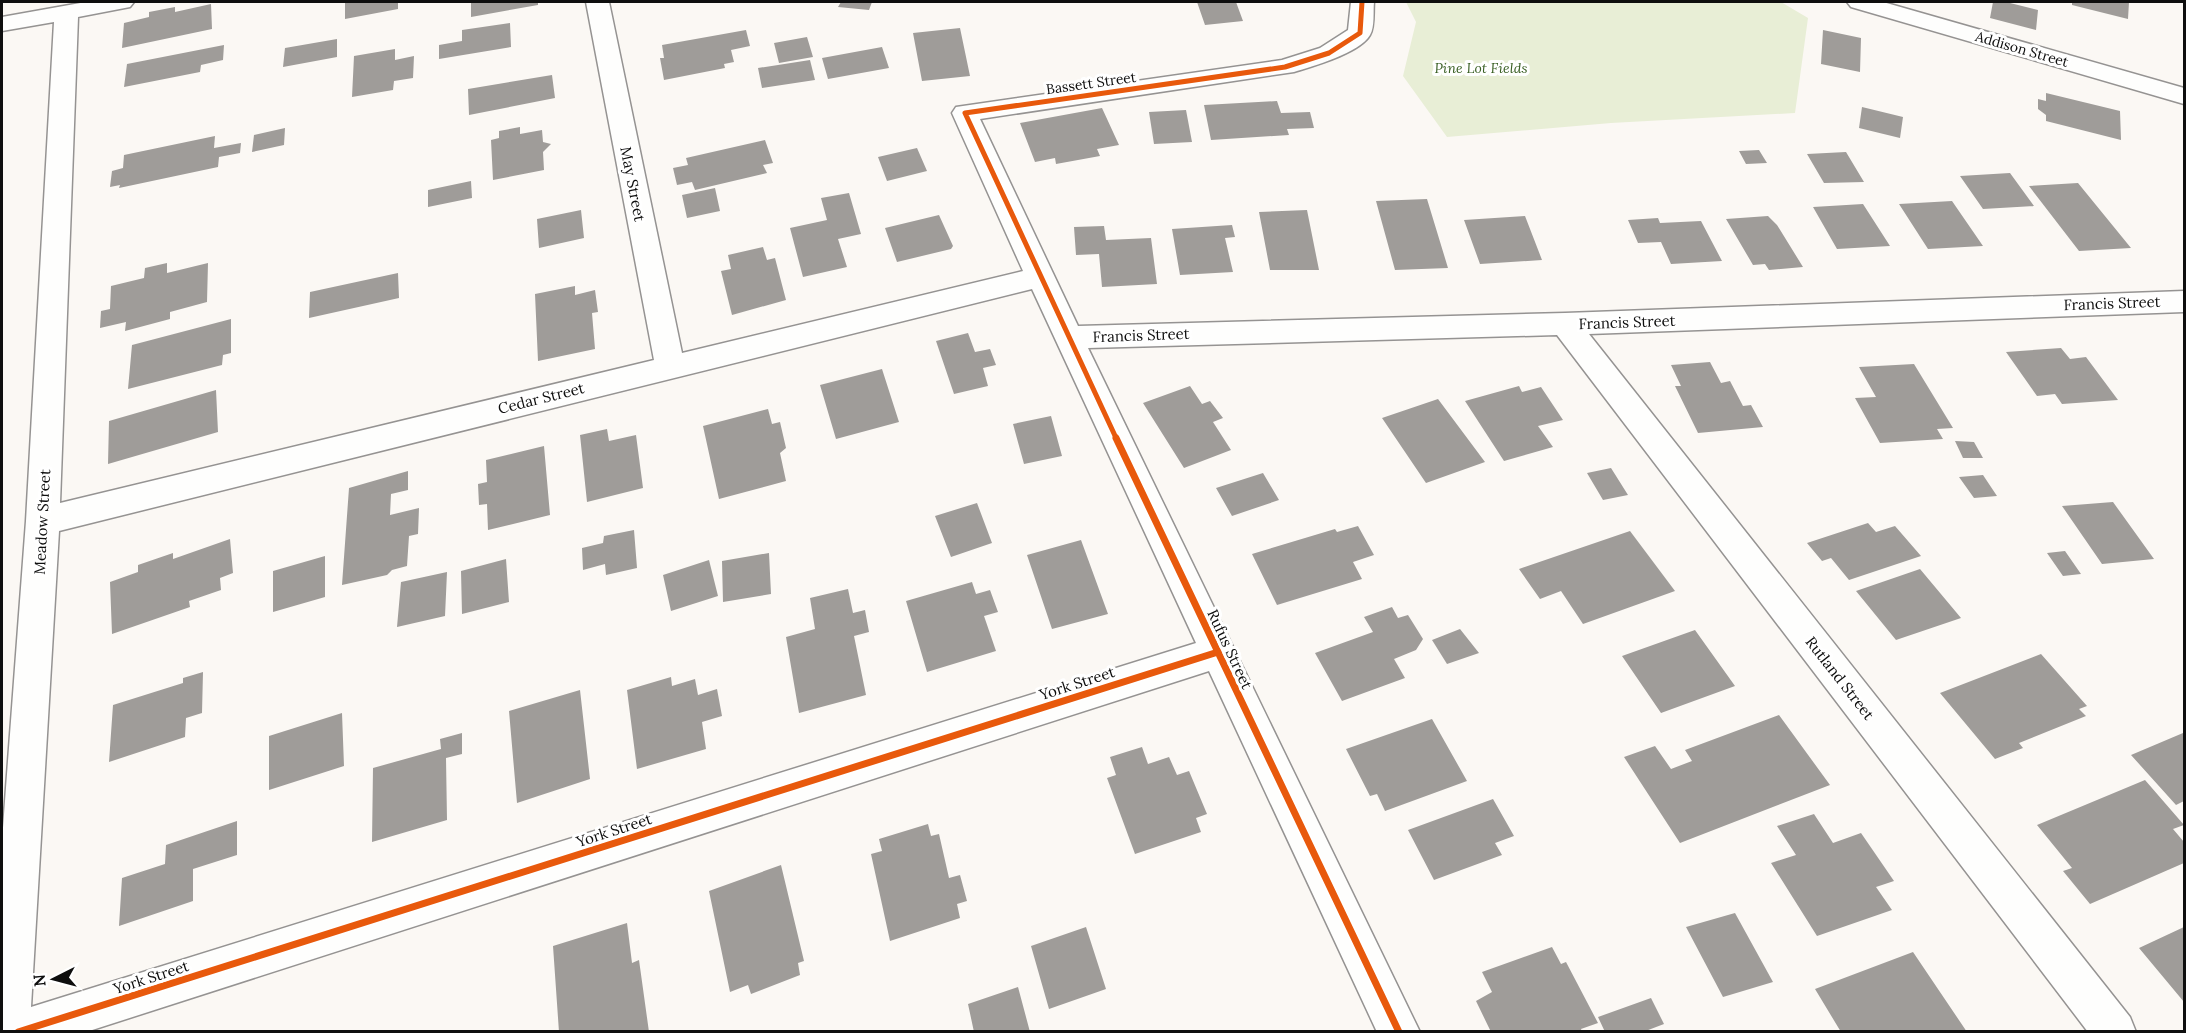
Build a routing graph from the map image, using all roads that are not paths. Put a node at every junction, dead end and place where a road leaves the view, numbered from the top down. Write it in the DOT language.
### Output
graph roads {
  1 [pos="122,2"];
  2 [pos="597,2"];
  3 [pos="1362,2"];
  4 [pos="1859,2"];
  5 [pos="66,12"];
  6 [pos="2,24"];
  7 [pos="2184,96"];
  8 [pos="1040,278"];
  9 [pos="2184,301"];
  10 [pos="1565,324"];
  11 [pos="1068,337"];
  12 [pos="670,367"];
  13 [pos="43,521"];
  14 [pos="1218,651"];
  15 [pos="8,1032"];
  16 [pos="18,1032"];
  17 [pos="1399,1032"];
  18 [pos="2115,1032"];
  1 -- 5 [label="street"];
  2 -- 12 [label="street, May Street"];
  3 -- 8 [label="street, Bassett Street"];
  4 -- 7 [label="street, Addison Street"];
  5 -- 6 [label="street"];
  5 -- 13 [label="street, Meadow Street"];
  8 -- 11 [label="street, Rufus Street"];
  8 -- 12 [label="street, Cedar Street"];
  9 -- 10 [label="street, Francis Street"];
  10 -- 11 [label="street, Francis Street"];
  10 -- 18 [label="street, Rutland Street"];
  11 -- 14 [label="street, Rufus Street"];
  12 -- 13 [label="street, Cedar Street"];
  13 -- 15 [label="street, Meadow Street"];
  14 -- 16 [label="street, York Street"];
  14 -- 17 [label="street, Rufus Street"];
}
